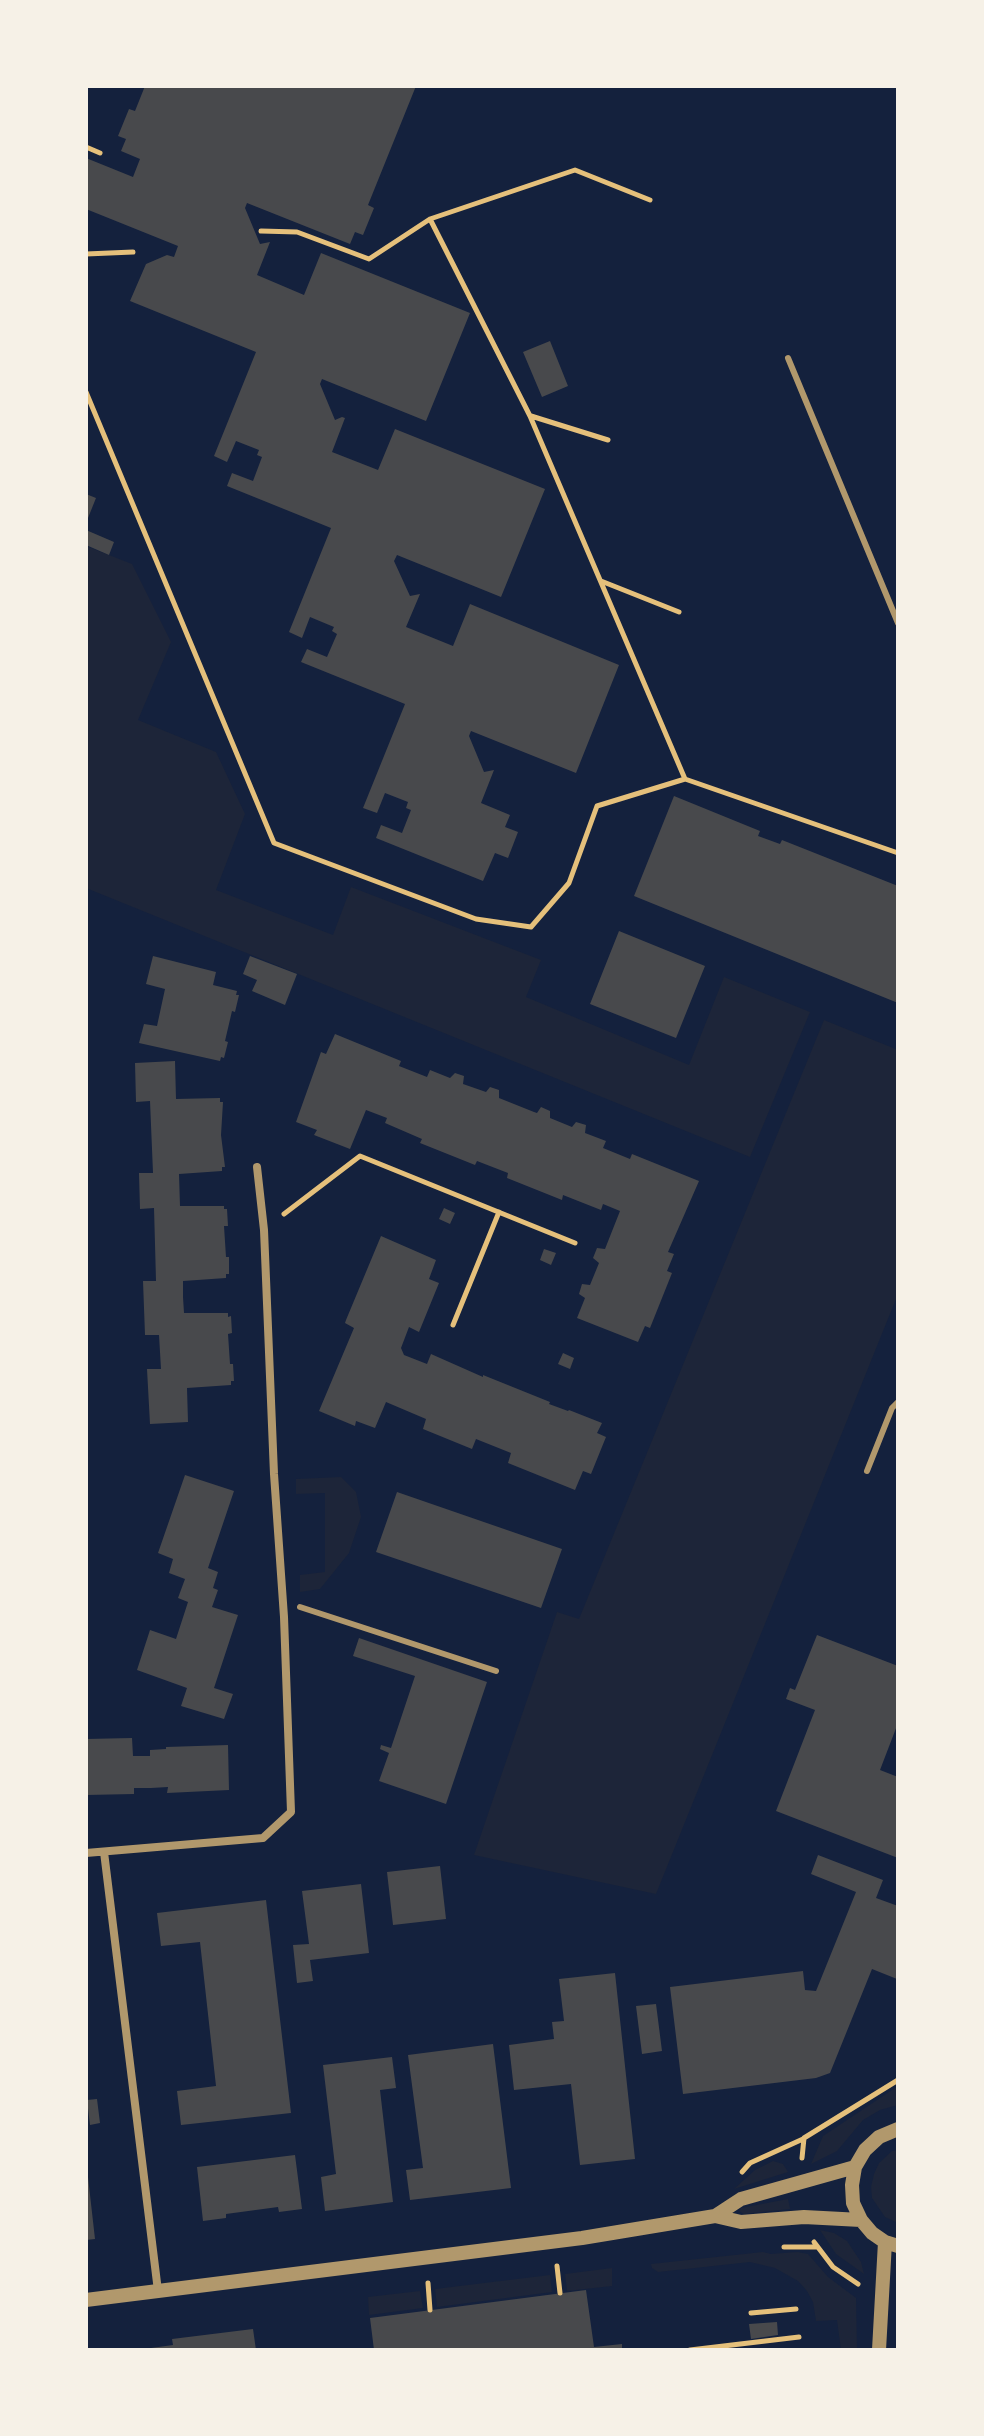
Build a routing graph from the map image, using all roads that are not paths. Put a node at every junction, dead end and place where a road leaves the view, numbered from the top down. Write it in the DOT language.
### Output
graph roads {
  1 [pos="788,358"];
  2 [pos="898,623"];
  3 [pos="257,1167"];
  4 [pos="898,1402"];
  5 [pos="867,1471"];
  6 [pos="300,1607"];
  7 [pos="496,1671"];
  8 [pos="104,1852"];
  9 [pos="86,1853"];
  10 [pos="898,2129"];
  11 [pos="855,2167"];
  12 [pos="715,2216"];
  13 [pos="861,2220"];
  14 [pos="891,2244"];
  15 [pos="158,2291"];
  16 [pos="86,2300"];
  17 [pos="879,2350"];
  1 -- 2 [label="lane"];
  3 -- 8 [label="street"];
  4 -- 5 [label="lane"];
  6 -- 7 [label="lane"];
  8 -- 9 [label="street"];
  8 -- 15 [label="street"];
  10 -- 11 [label="street"];
  11 -- 12 [label="street"];
  11 -- 13 [label="street"];
  12 -- 13 [label="street"];
  12 -- 15 [label="street"];
  13 -- 14 [label="street"];
  14 -- 17 [label="street"];
  15 -- 16 [label="street"];
}
